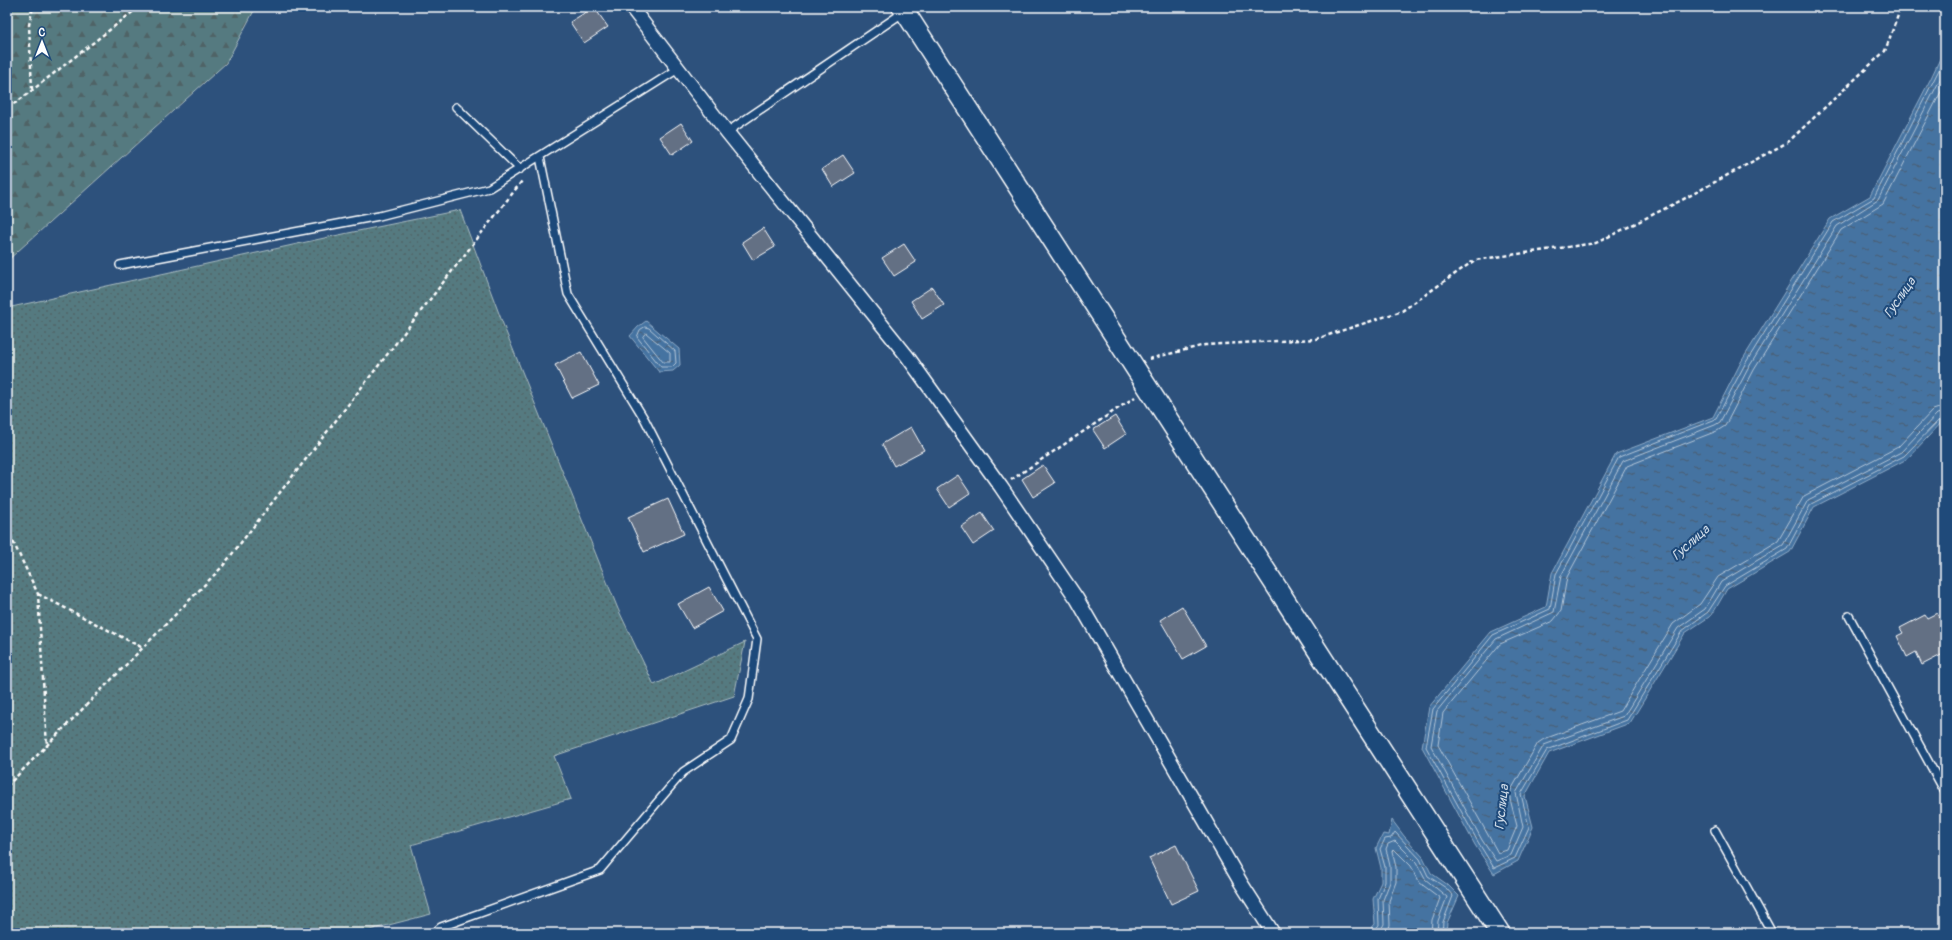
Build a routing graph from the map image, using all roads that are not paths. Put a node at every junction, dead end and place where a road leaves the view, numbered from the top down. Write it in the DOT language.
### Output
graph roads {
  1 [pos="631,7"];
  2 [pos="904,9"];
  3 [pos="678,69"];
  4 [pos="456,107"];
  5 [pos="727,132"];
  6 [pos="540,157"];
  7 [pos="520,170"];
  8 [pos="120,266"];
  9 [pos="1849,616"];
  10 [pos="1945,792"];
  11 [pos="1715,830"];
  12 [pos="434,933"];
  13 [pos="1273,933"];
  14 [pos="1500,933"];
  15 [pos="1772,933"];
  1 -- 3 [label="street"];
  2 -- 5 [label="lane"];
  2 -- 14 [label="main road"];
  3 -- 5 [label="street"];
  3 -- 6 [label="lane"];
  4 -- 7 [label="lane"];
  5 -- 13 [label="street"];
  6 -- 7 [label="lane"];
  6 -- 12 [label="lane"];
  7 -- 8 [label="lane"];
  9 -- 10 [label="lane"];
  11 -- 15 [label="lane"];
}
